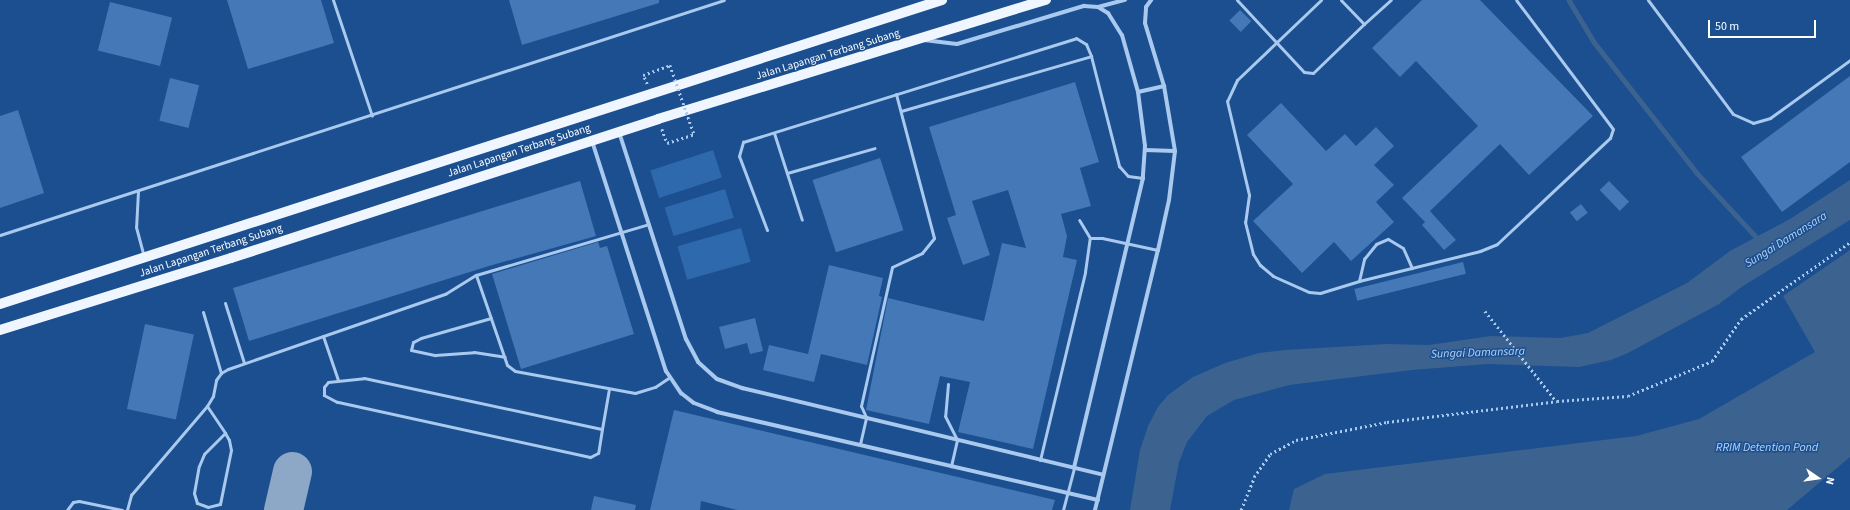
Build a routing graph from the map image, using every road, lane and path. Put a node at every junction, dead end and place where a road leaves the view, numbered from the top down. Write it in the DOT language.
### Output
graph roads {
  1 [pos="333,0"];
  2 [pos="724,0"];
  3 [pos="942,0"];
  4 [pos="1046,0"];
  5 [pos="1125,0"];
  6 [pos="1151,0"];
  7 [pos="1237,0"];
  8 [pos="1321,0"];
  9 [pos="1342,0"];
  10 [pos="1391,0"];
  11 [pos="1516,0"];
  12 [pos="1648,0"];
  13 [pos="1098,7"];
  14 [pos="1364,24"];
  15 [pos="922,39"];
  16 [pos="1276,42"];
  17 [pos="1091,56"];
  18 [pos="1850,60"];
  19 [pos="643,74"];
  20 [pos="1164,86"];
  21 [pos="1138,92"];
  22 [pos="896,94"];
  23 [pos="901,111"];
  24 [pos="372,116"];
  25 [pos="619,131"];
  26 [pos="774,133"];
  27 [pos="592,140"];
  28 [pos="667,143"];
  29 [pos="875,148"];
  30 [pos="1145,150"];
  31 [pos="1175,151"];
  32 [pos="787,173"];
  33 [pos="1143,178"];
  34 [pos="138,191"];
  35 [pos="802,220"];
  36 [pos="1079,220"];
  37 [pos="649,224"];
  38 [pos="767,230"];
  39 [pos="621,231"];
  40 [pos="0,235"];
  41 [pos="1090,238"];
  42 [pos="1850,242"];
  43 [pos="1128,244"];
  44 [pos="1158,250"];
  45 [pos="145,259"];
  46 [pos="1412,268"];
  47 [pos="476,275"];
  48 [pos="1359,281"];
  49 [pos="225,303"];
  50 [pos="0,304"];
  51 [pos="1485,311"];
  52 [pos="203,312"];
  53 [pos="491,318"];
  54 [pos="0,330"];
  55 [pos="323,336"];
  56 [pos="504,357"];
  57 [pos="244,363"];
  58 [pos="221,373"];
  59 [pos="670,377"];
  60 [pos="338,380"];
  61 [pos="948,384"];
  62 [pos="609,389"];
  63 [pos="1557,401"];
  64 [pos="207,406"];
  65 [pos="866,417"];
  66 [pos="602,429"];
  67 [pos="225,433"];
  68 [pos="957,440"];
  69 [pos="860,444"];
  70 [pos="1040,460"];
  71 [pos="951,466"];
  72 [pos="1074,468"];
  73 [pos="1104,475"];
  74 [pos="1067,493"];
  75 [pos="1098,500"];
  76 [pos="67,510"];
  77 [pos="122,510"];
  78 [pos="127,510"];
  79 [pos="1063,510"];
  80 [pos="1095,510"];
  81 [pos="1241,510"];
  1 -- 24 [label="lane"];
  2 -- 24 [label="lane"];
  3 -- 45 [label="main road, Jalan Lapangan Terbang Subang"];
  4 -- 15 [label="main road, Jalan Lapangan Terbang Subang"];
  5 -- 13 [label="street"];
  6 -- 20 [label="street"];
  7 -- 16 [label="lane"];
  8 -- 16 [label="lane"];
  9 -- 14 [label="lane"];
  10 -- 14 [label="lane"];
  11 -- 46 [label="lane"];
  12 -- 18 [label="lane"];
  13 -- 15 [label="street"];
  13 -- 21 [label="street"];
  14 -- 16 [label="lane"];
  15 -- 25 [label="main road, Jalan Lapangan Terbang Subang"];
  16 -- 48 [label="lane"];
  17 -- 22 [label="lane"];
  17 -- 23 [label="lane"];
  17 -- 33 [label="lane"];
  19 -- 28 [label="path, bridge"];
  20 -- 21 [label="street"];
  20 -- 31 [label="street"];
  21 -- 30 [label="street"];
  22 -- 23 [label="lane"];
  22 -- 26 [label="lane"];
  23 -- 65 [label="lane"];
  24 -- 34 [label="lane"];
  25 -- 27 [label="main road, Jalan Lapangan Terbang Subang"];
  25 -- 37 [label="street"];
  26 -- 32 [label="lane"];
  26 -- 38 [label="lane"];
  27 -- 39 [label="street"];
  27 -- 54 [label="main road, Jalan Lapangan Terbang Subang"];
  29 -- 32 [label="lane"];
  30 -- 31 [label="street"];
  30 -- 33 [label="street"];
  31 -- 44 [label="street"];
  32 -- 35 [label="lane"];
  33 -- 43 [label="street"];
  34 -- 40 [label="lane"];
  34 -- 45 [label="lane"];
  36 -- 41 [label="lane"];
  37 -- 39 [label="lane"];
  37 -- 65 [label="street"];
  39 -- 47 [label="lane"];
  39 -- 59 [label="street"];
  41 -- 43 [label="lane"];
  41 -- 70 [label="lane"];
  42 -- 63 [label="path"];
  43 -- 44 [label="lane"];
  43 -- 72 [label="street"];
  44 -- 73 [label="street"];
  45 -- 50 [label="main road, Jalan Lapangan Terbang Subang"];
  46 -- 48 [label="lane"];
  46 -- 48 [label="lane"];
  47 -- 53 [label="lane"];
  47 -- 55 [label="lane"];
  49 -- 57 [label="lane"];
  51 -- 63 [label="path"];
  52 -- 58 [label="lane"];
  53 -- 56 [label="lane"];
  53 -- 56 [label="lane"];
  55 -- 57 [label="lane"];
  55 -- 60 [label="lane"];
  56 -- 62 [label="lane"];
  57 -- 58 [label="lane"];
  58 -- 64 [label="lane"];
  59 -- 62 [label="lane"];
  59 -- 69 [label="street"];
  60 -- 66 [label="lane"];
  60 -- 66 [label="lane"];
  61 -- 68 [label="lane"];
  62 -- 66 [label="lane"];
  63 -- 81 [label="path"];
  64 -- 67 [label="lane"];
  64 -- 78 [label="lane"];
  65 -- 68 [label="street"];
  65 -- 69 [label="lane"];
  67 -- 67 [label="lane"];
  68 -- 70 [label="street"];
  68 -- 71 [label="lane"];
  69 -- 71 [label="street"];
  70 -- 72 [label="street"];
  71 -- 74 [label="street"];
  72 -- 73 [label="street"];
  72 -- 74 [label="lane"];
  73 -- 75 [label="street"];
  74 -- 75 [label="street"];
  74 -- 79 [label="lane"];
  75 -- 80 [label="street"];
  76 -- 77 [label="lane"];
}
